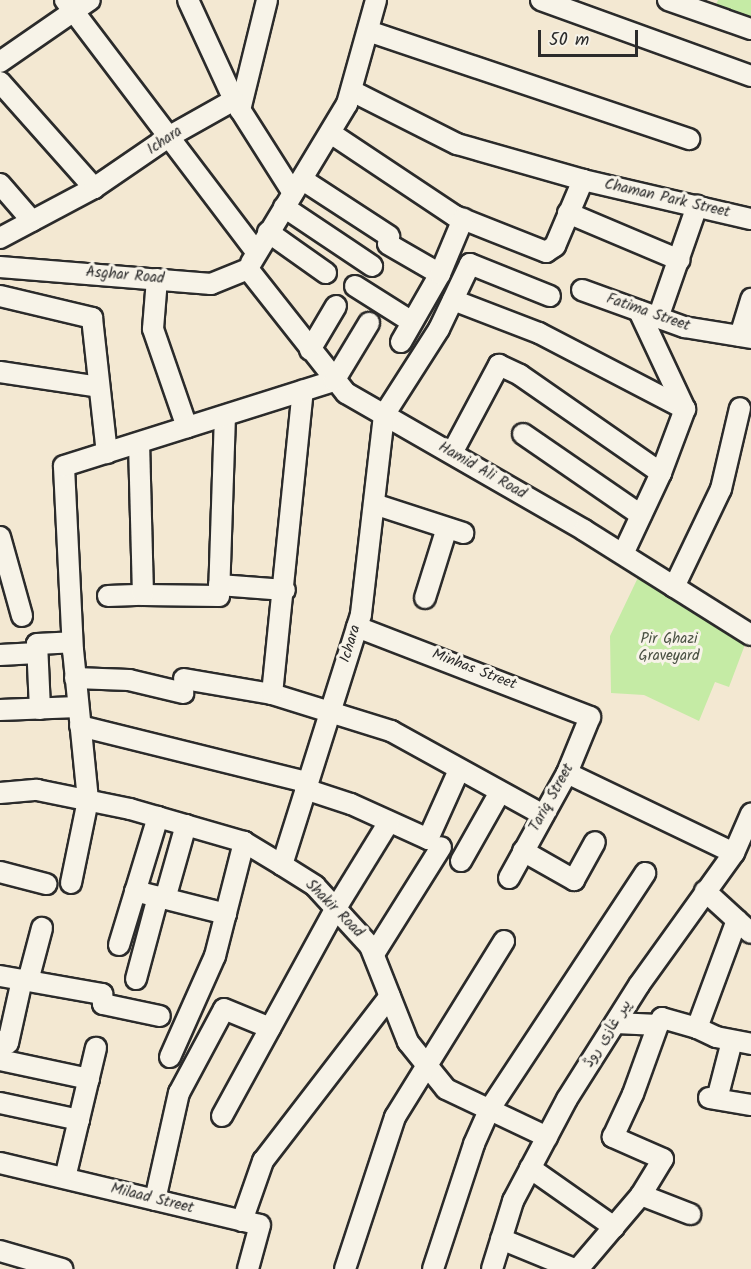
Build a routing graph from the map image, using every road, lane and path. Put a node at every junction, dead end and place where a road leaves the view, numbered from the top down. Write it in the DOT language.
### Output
graph roads {
  1 [pos="90,0"];
  2 [pos="188,0"];
  3 [pos="267,0"];
  4 [pos="376,0"];
  5 [pos="541,0"];
  6 [pos="668,0"];
  7 [pos="69,6"];
  8 [pos="751,29"];
  9 [pos="368,31"];
  10 [pos="0,62"];
  11 [pos="751,76"];
  12 [pos="0,82"];
  13 [pos="352,92"];
  14 [pos="237,105"];
  15 [pos="332,134"];
  16 [pos="170,136"];
  17 [pos="688,139"];
  18 [pos="573,177"];
  19 [pos="0,184"];
  20 [pos="94,188"];
  21 [pos="293,193"];
  22 [pos="697,206"];
  23 [pos="568,213"];
  24 [pos="463,219"];
  25 [pos="751,219"];
  26 [pos="32,221"];
  27 [pos="268,232"];
  28 [pos="0,238"];
  29 [pos="679,260"];
  30 [pos="252,261"];
  31 [pos="372,266"];
  32 [pos="0,267"];
  33 [pos="326,273"];
  34 [pos="440,274"];
  35 [pos="157,279"];
  36 [pos="355,286"];
  37 [pos="582,290"];
  38 [pos="0,296"];
  39 [pos="550,297"];
  40 [pos="751,299"];
  41 [pos="453,300"];
  42 [pos="336,306"];
  43 [pos="639,311"];
  44 [pos="658,318"];
  45 [pos="412,322"];
  46 [pos="369,323"];
  47 [pos="746,337"];
  48 [pos="401,342"];
  49 [pos="310,350"];
  50 [pos="0,372"];
  51 [pos="334,381"];
  52 [pos="99,387"];
  53 [pos="303,391"];
  54 [pos="740,408"];
  55 [pos="685,409"];
  56 [pos="384,415"];
  57 [pos="225,416"];
  58 [pos="187,428"];
  59 [pos="523,434"];
  60 [pos="139,442"];
  61 [pos="106,453"];
  62 [pos="452,453"];
  63 [pos="661,473"];
  64 [pos="374,504"];
  65 [pos="641,515"];
  66 [pos="0,537"];
  67 [pos="623,554"];
  68 [pos="219,585"];
  69 [pos="674,587"];
  70 [pos="285,590"];
  71 [pos="143,595"];
  72 [pos="108,596"];
  73 [pos="424,598"];
  74 [pos="22,616"];
  75 [pos="357,627"];
  76 [pos="751,635"];
  77 [pos="72,642"];
  78 [pos="37,653"];
  79 [pos="0,655"];
  80 [pos="75,678"];
  81 [pos="272,694"];
  82 [pos="40,708"];
  83 [pos="0,710"];
  84 [pos="329,711"];
  85 [pos="79,717"];
  86 [pos="590,717"];
  87 [pos="459,770"];
  88 [pos="567,773"];
  89 [pos="306,785"];
  90 [pos="500,792"];
  91 [pos="0,793"];
  92 [pos="88,800"];
  93 [pos="751,814"];
  94 [pos="543,815"];
  95 [pos="158,817"];
  96 [pos="389,822"];
  97 [pos="186,825"];
  98 [pos="244,842"];
  99 [pos="595,842"];
  100 [pos="441,847"];
  101 [pos="523,851"];
  102 [pos="734,854"];
  103 [pos="461,861"];
  104 [pos="282,865"];
  105 [pos="0,872"];
  106 [pos="645,873"];
  107 [pos="509,878"];
  108 [pos="70,883"];
  109 [pos="46,884"];
  110 [pos="135,891"];
  111 [pos="705,891"];
  112 [pos="161,898"];
  113 [pos="336,908"];
  114 [pos="226,914"];
  115 [pos="744,926"];
  116 [pos="42,928"];
  117 [pos="504,941"];
  118 [pos="119,945"];
  119 [pos="374,954"];
  120 [pos="0,976"];
  121 [pos="136,979"];
  122 [pos="25,981"];
  123 [pos="390,996"];
  124 [pos="160,1016"];
  125 [pos="616,1023"];
  126 [pos="658,1025"];
  127 [pos="270,1028"];
  128 [pos="697,1028"];
  129 [pos="0,1041"];
  130 [pos="742,1042"];
  131 [pos="96,1048"];
  132 [pos="170,1057"];
  133 [pos="0,1060"];
  134 [pos="428,1068"];
  135 [pos="89,1079"];
  136 [pos="0,1103"];
  137 [pos="751,1105"];
  138 [pos="489,1110"];
  139 [pos="222,1116"];
  140 [pos="79,1120"];
  141 [pos="547,1137"];
  142 [pos="0,1163"];
  143 [pos="530,1168"];
  144 [pos="65,1178"];
  145 [pos="641,1195"];
  146 [pos="155,1200"];
  147 [pos="690,1214"];
  148 [pos="242,1221"];
  149 [pos="614,1227"];
  150 [pos="501,1239"];
  151 [pos="0,1251"];
  152 [pos="62,1269"];
  153 [pos="248,1269"];
  154 [pos="345,1269"];
  155 [pos="433,1269"];
  156 [pos="492,1269"];
  157 [pos="576,1269"];
  1 -- 7 [label="street"];
  2 -- 14 [label="street"];
  3 -- 14 [label="street"];
  4 -- 9 [label="street"];
  5 -- 11 [label="street"];
  6 -- 8 [label="street"];
  7 -- 10 [label="street"];
  7 -- 16 [label="street, Hamid Ali Road"];
  9 -- 13 [label="street"];
  9 -- 17 [label="street"];
  12 -- 20 [label="street"];
  13 -- 15 [label="street"];
  13 -- 18 [label="street, Chaman Park Street"];
  14 -- 16 [label="street, Ichara"];
  14 -- 21 [label="street"];
  15 -- 21 [label="street"];
  15 -- 24 [label="street"];
  16 -- 20 [label="street, Ichara"];
  16 -- 30 [label="street, Hamid Ali Road"];
  18 -- 22 [label="street, Chaman Park Street"];
  18 -- 23 [label="street"];
  19 -- 26 [label="street"];
  20 -- 26 [label="street, Ichara"];
  21 -- 27 [label="street"];
  21 -- 31 [label="street"];
  21 -- 34 [label="street"];
  22 -- 25 [label="street, Chaman Park Street"];
  22 -- 29 [label="street"];
  23 -- 24 [label="street"];
  23 -- 29 [label="street"];
  24 -- 34 [label="street"];
  26 -- 28 [label="street, Ichara"];
  27 -- 30 [label="street"];
  27 -- 33 [label="street"];
  29 -- 44 [label="street"];
  30 -- 35 [label="street, Asghar Road"];
  30 -- 49 [label="street, Hamid Ali Road"];
  32 -- 35 [label="street, Asghar Road"];
  34 -- 45 [label="street"];
  35 -- 58 [label="street"];
  36 -- 45 [label="street"];
  37 -- 43 [label="street, Fatima Street"];
  38 -- 52 [label="street"];
  39 -- 41 [label="street"];
  40 -- 47 [label="street"];
  41 -- 55 [label="street"];
  41 -- 56 [label="street"];
  42 -- 49 [label="street"];
  43 -- 44 [label="street, Fatima Street"];
  43 -- 55 [label="street"];
  44 -- 47 [label="street, Fatima Street"];
  45 -- 48 [label="street"];
  46 -- 51 [label="street"];
  49 -- 51 [label="street, Hamid Ali Road"];
  50 -- 52 [label="street"];
  51 -- 53 [label="street"];
  51 -- 56 [label="street, Hamid Ali Road"];
  52 -- 61 [label="street"];
  53 -- 57 [label="street"];
  53 -- 70 [label="street"];
  54 -- 69 [label="street"];
  55 -- 63 [label="street"];
  56 -- 62 [label="street, Hamid Ali Road"];
  56 -- 64 [label="street, Ichara"];
  57 -- 58 [label="street"];
  57 -- 68 [label="street"];
  58 -- 60 [label="street"];
  59 -- 65 [label="street"];
  60 -- 61 [label="street"];
  60 -- 71 [label="street"];
  61 -- 77 [label="street"];
  62 -- 63 [label="street"];
  62 -- 67 [label="street, Hamid Ali Road"];
  63 -- 65 [label="street"];
  64 -- 73 [label="street"];
  64 -- 75 [label="street, Ichara"];
  65 -- 67 [label="street"];
  66 -- 74 [label="street"];
  67 -- 69 [label="street, Hamid Ali Road"];
  68 -- 70 [label="street"];
  68 -- 71 [label="street"];
  69 -- 76 [label="street, Hamid Ali Road"];
  70 -- 81 [label="street"];
  71 -- 72 [label="street"];
  75 -- 84 [label="street, Ichara"];
  75 -- 86 [label="street, Minhas Street"];
  77 -- 78 [label="street"];
  77 -- 80 [label="street"];
  78 -- 79 [label="street"];
  78 -- 82 [label="street"];
  80 -- 81 [label="street"];
  80 -- 85 [label="street"];
  81 -- 84 [label="street"];
  82 -- 83 [label="street"];
  82 -- 85 [label="street"];
  84 -- 87 [label="street"];
  84 -- 89 [label="street, Ichara"];
  85 -- 89 [label="street"];
  85 -- 92 [label="street"];
  86 -- 88 [label="street, Tariq Street"];
  87 -- 90 [label="street"];
  87 -- 96 [label="street"];
  88 -- 94 [label="street, Tariq Street"];
  88 -- 102 [label="street"];
  89 -- 96 [label="street"];
  89 -- 104 [label="street, Ichara"];
  90 -- 94 [label="street"];
  90 -- 103 [label="street"];
  91 -- 92 [label="street, Shakir Road"];
  92 -- 95 [label="street, Shakir Road"];
  92 -- 108 [label="street"];
  93 -- 102 [label="street, پیر غازی روڈ"];
  94 -- 101 [label="street, Tariq Street"];
  95 -- 97 [label="street, Shakir Road"];
  95 -- 110 [label="street"];
  96 -- 113 [label="street"];
  97 -- 98 [label="street, Shakir Road"];
  97 -- 112 [label="street"];
  98 -- 104 [label="street, Shakir Road"];
  98 -- 114 [label="street"];
  99 -- 101 [label="street"];
  100 -- 119 [label="street"];
  101 -- 107 [label="street, Tariq Street"];
  102 -- 111 [label="street, پیر غازی روڈ"];
  104 -- 113 [label="street, Shakir Road"];
  105 -- 109 [label="street"];
  106 -- 138 [label="street"];
  110 -- 112 [label="street"];
  110 -- 118 [label="street"];
  111 -- 115 [label="street"];
  111 -- 125 [label="street, پیر غازی روڈ"];
  112 -- 114 [label="street"];
  112 -- 121 [label="street"];
  113 -- 119 [label="street, Shakir Road"];
  113 -- 127 [label="street"];
  114 -- 132 [label="street"];
  115 -- 128 [label="street"];
  116 -- 122 [label="street"];
  117 -- 134 [label="street"];
  119 -- 123 [label="street, Shakir Road"];
  120 -- 122 [label="street"];
  122 -- 124 [label="street"];
  122 -- 129 [label="street"];
  123 -- 134 [label="street, Shakir Road"];
  123 -- 148 [label="street"];
  125 -- 126 [label="street"];
  125 -- 141 [label="street, پیر غازی روڈ"];
  126 -- 128 [label="street"];
  126 -- 145 [label="street"];
  127 -- 139 [label="street"];
  127 -- 146 [label="street"];
  128 -- 130 [label="street"];
  130 -- 137 [label="street"];
  131 -- 135 [label="street"];
  133 -- 135 [label="street"];
  134 -- 138 [label="street, Shakir Road"];
  134 -- 154 [label="street"];
  135 -- 140 [label="street"];
  136 -- 140 [label="street"];
  138 -- 141 [label="street, Shakir Road"];
  138 -- 155 [label="street"];
  140 -- 144 [label="street"];
  141 -- 143 [label="street, پیر غازی روڈ"];
  142 -- 144 [label="street, Milaad Street"];
  143 -- 149 [label="street"];
  143 -- 150 [label="street, پیر غازی روڈ"];
  144 -- 146 [label="street, Milaad Street"];
  145 -- 147 [label="street"];
  145 -- 149 [label="street"];
  146 -- 148 [label="street, Milaad Street"];
  148 -- 153 [label="street"];
  149 -- 157 [label="street"];
  150 -- 156 [label="street, پیر غازی روڈ"];
  150 -- 157 [label="street"];
  151 -- 152 [label="street"];
}
